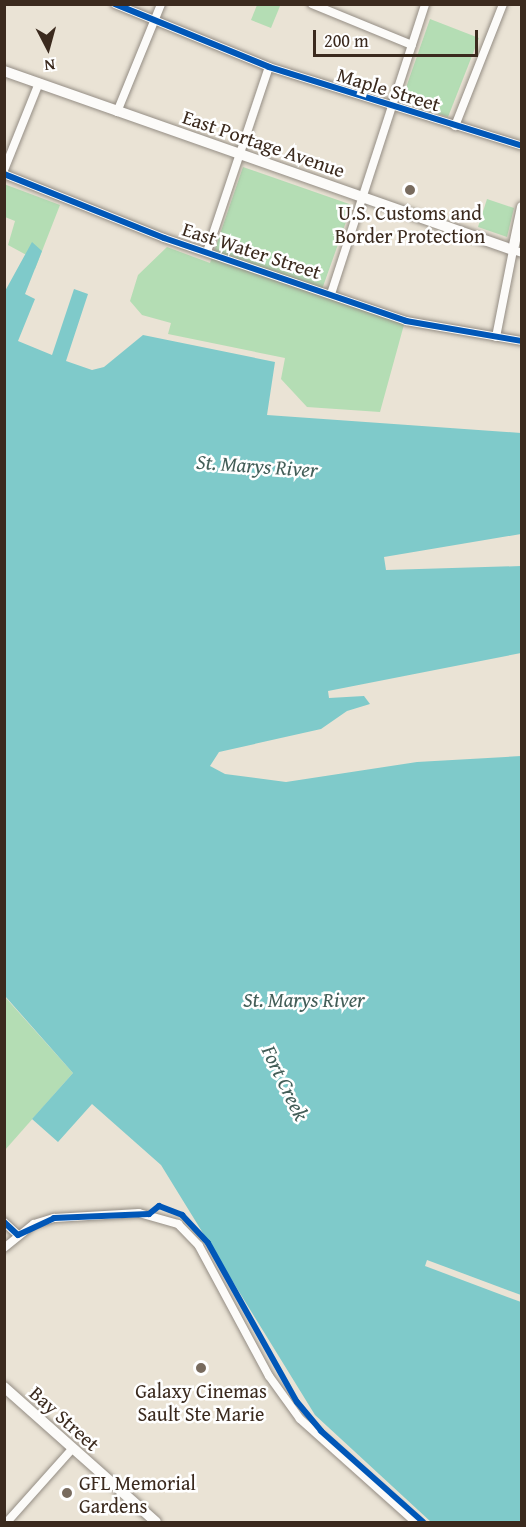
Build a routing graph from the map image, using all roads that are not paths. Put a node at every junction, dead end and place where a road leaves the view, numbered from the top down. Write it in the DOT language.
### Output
graph roads {
  1 [pos="115,4"];
  2 [pos="161,4"];
  3 [pos="312,4"];
  4 [pos="425,4"];
  5 [pos="503,4"];
  6 [pos="155,20"];
  7 [pos="412,45"];
  8 [pos="268,67"];
  9 [pos="4,71"];
  10 [pos="39,83"];
  11 [pos="392,108"];
  12 [pos="117,112"];
  13 [pos="455,126"];
  14 [pos="522,146"];
  15 [pos="238,154"];
  16 [pos="4,172"];
  17 [pos="364,196"];
  18 [pos="522,207"];
  19 [pos="517,251"];
  20 [pos="207,252"];
  21 [pos="331,294"];
  22 [pos="496,337"];
  23 [pos="522,341"];
  24 [pos="4,1222"];
  25 [pos="18,1235"];
  26 [pos="4,1248"];
  27 [pos="4,1388"];
  28 [pos="73,1448"];
  29 [pos="7,1522"];
  30 [pos="156,1522"];
  31 [pos="415,1522"];
  1 -- 6 [label="street, Maple Street"];
  2 -- 6 [label="street"];
  3 -- 7 [label="street"];
  4 -- 7 [label="street"];
  5 -- 13 [label="street"];
  6 -- 8 [label="street, Maple Street"];
  6 -- 12 [label="street"];
  7 -- 11 [label="street"];
  8 -- 11 [label="street, Maple Street"];
  8 -- 15 [label="street"];
  9 -- 10 [label="main road, East Portage Avenue"];
  10 -- 12 [label="main road, East Portage Avenue"];
  10 -- 16 [label="street"];
  11 -- 13 [label="street, Maple Street"];
  11 -- 17 [label="street"];
  12 -- 15 [label="main road, East Portage Avenue"];
  13 -- 14 [label="street, Maple Street"];
  15 -- 17 [label="main road, East Portage Avenue"];
  15 -- 20 [label="street"];
  16 -- 20 [label="street, East Water Street"];
  17 -- 19 [label="main road, East Portage Avenue"];
  17 -- 21 [label="street"];
  18 -- 19 [label="main road"];
  19 -- 22 [label="street"];
  20 -- 21 [label="street, East Water Street"];
  21 -- 22 [label="street, East Water Street"];
  22 -- 23 [label="street, East Water Street"];
  24 -- 25 [label="street"];
  25 -- 26 [label="street"];
  25 -- 31 [label="street"];
  27 -- 28 [label="main road, Bay Street"];
  28 -- 29 [label="street"];
  28 -- 30 [label="main road, Bay Street"];
}
